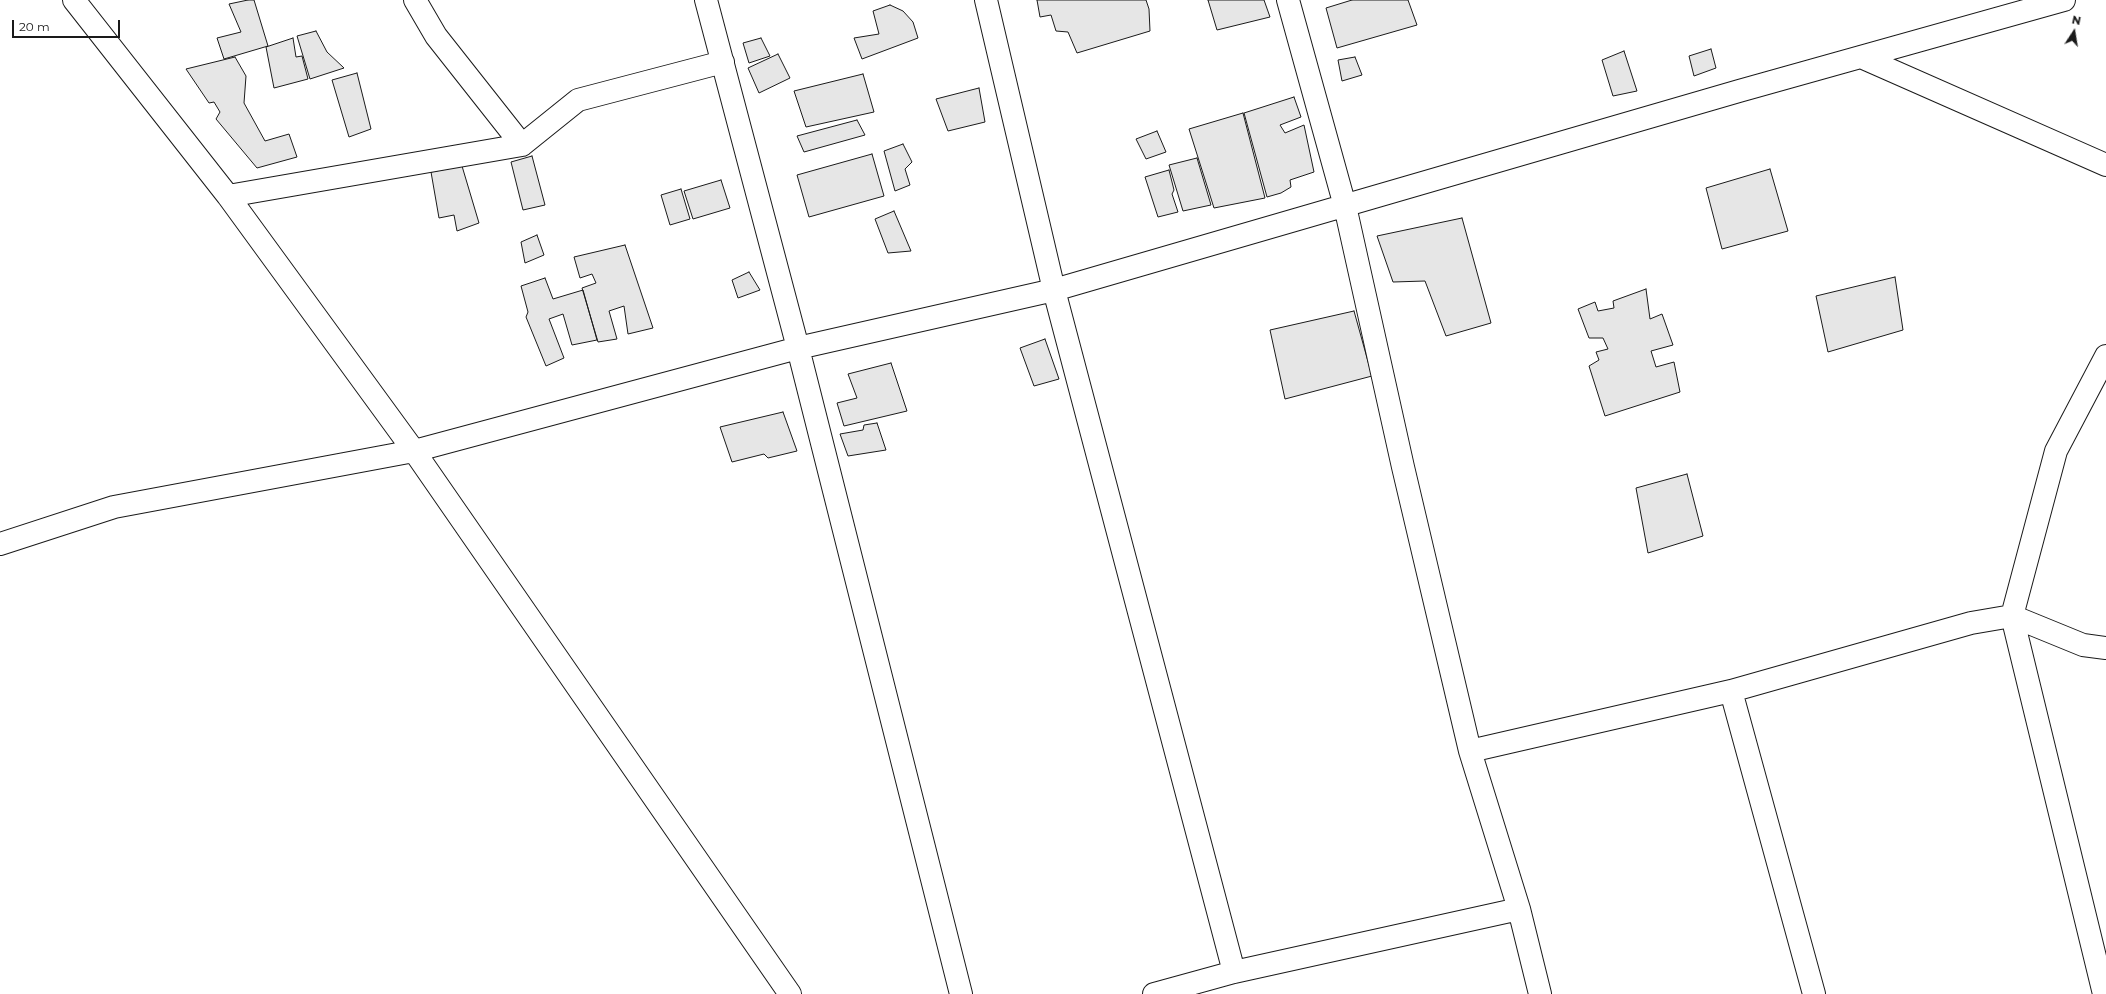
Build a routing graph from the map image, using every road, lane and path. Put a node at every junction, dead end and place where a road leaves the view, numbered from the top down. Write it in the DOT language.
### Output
graph roads {
  1 [pos="74,0"];
  2 [pos="415,0"];
  3 [pos="706,0"];
  4 [pos="986,0"];
  5 [pos="1288,0"];
  6 [pos="2064,0"];
  7 [pos="1861,56"];
  8 [pos="723,62"];
  9 [pos="522,145"];
  10 [pos="2106,165"];
  11 [pos="228,196"];
  12 [pos="1345,206"];
  13 [pos="1054,290"];
  14 [pos="798,348"];
  15 [pos="2106,356"];
  16 [pos="414,452"];
  17 [pos="0,544"];
  18 [pos="2012,616"];
  19 [pos="2106,648"];
  20 [pos="1731,691"];
  21 [pos="1470,751"];
  22 [pos="1520,909"];
  23 [pos="1234,972"];
  24 [pos="790,994"];
  25 [pos="961,994"];
  26 [pos="1154,994"];
  27 [pos="1540,994"];
  28 [pos="1814,994"];
  29 [pos="2104,994"];
  1 -- 11 [label="street"];
  2 -- 9 [label="street"];
  3 -- 8 [label="street"];
  4 -- 13 [label="street"];
  5 -- 12 [label="street"];
  6 -- 7 [label="street"];
  7 -- 10 [label="street"];
  7 -- 12 [label="street"];
  8 -- 9 [label="street"];
  8 -- 14 [label="street"];
  9 -- 11 [label="street"];
  11 -- 16 [label="street"];
  12 -- 13 [label="street"];
  12 -- 21 [label="street"];
  13 -- 14 [label="street"];
  13 -- 23 [label="street"];
  14 -- 16 [label="street"];
  14 -- 25 [label="street"];
  15 -- 18 [label="street"];
  16 -- 17 [label="street"];
  16 -- 24 [label="street"];
  18 -- 19 [label="street"];
  18 -- 20 [label="street"];
  18 -- 29 [label="street"];
  20 -- 21 [label="street"];
  20 -- 28 [label="street"];
  21 -- 22 [label="street"];
  22 -- 23 [label="street"];
  22 -- 27 [label="street"];
  23 -- 26 [label="street"];
}
